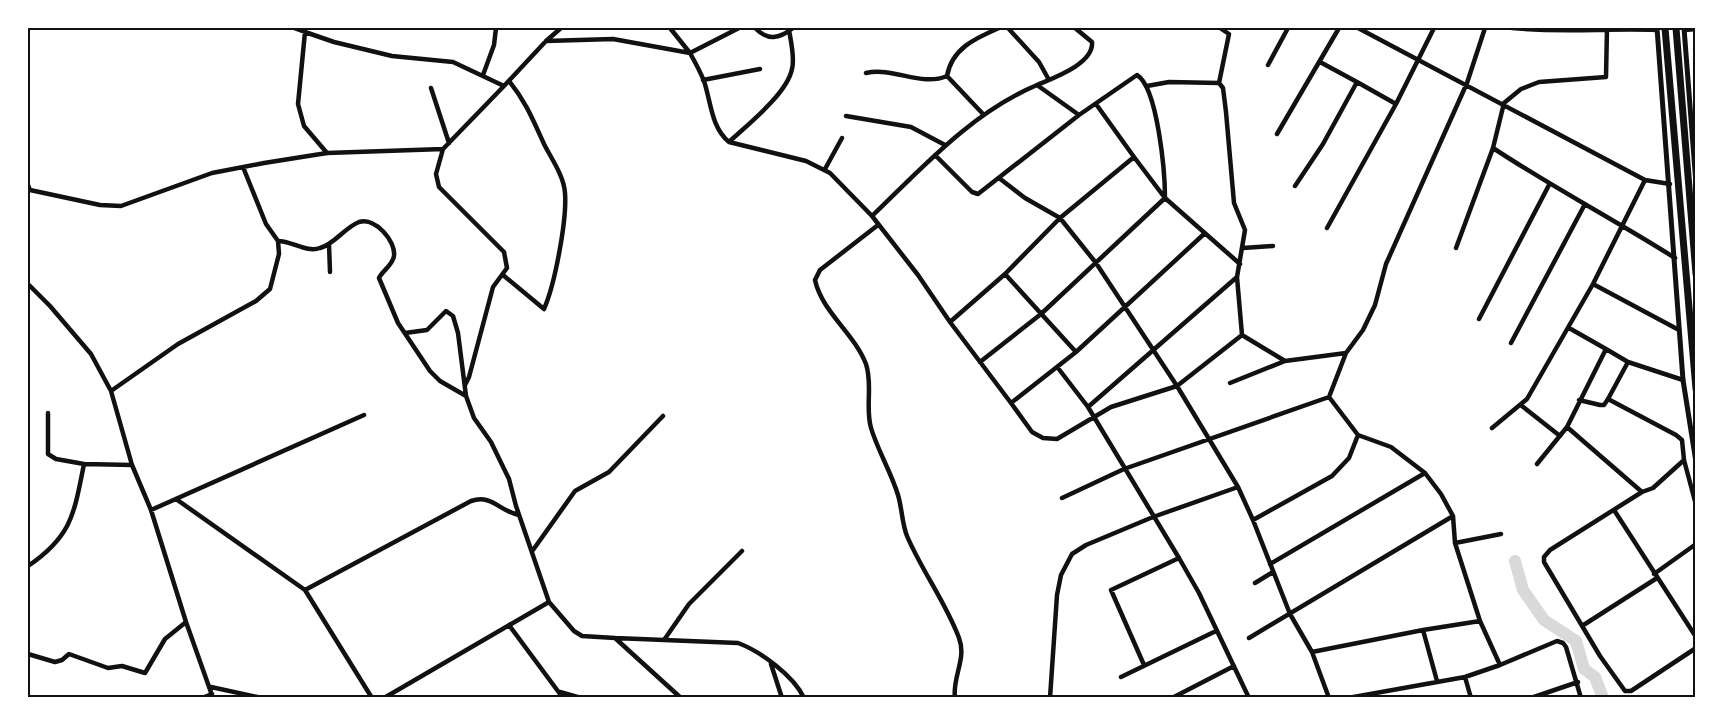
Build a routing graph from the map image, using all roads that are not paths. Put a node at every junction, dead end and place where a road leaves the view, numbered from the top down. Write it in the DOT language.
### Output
graph roads {
  1 [pos="294,28"];
  2 [pos="496,28"];
  3 [pos="561,28"];
  4 [pos="670,28"];
  5 [pos="737,28"];
  6 [pos="755,28"];
  7 [pos="999,28"];
  8 [pos="1008,28"];
  9 [pos="1075,28"];
  10 [pos="1220,28"];
  11 [pos="1233,28"];
  12 [pos="1288,28"];
  13 [pos="1339,28"];
  14 [pos="1358,28"];
  15 [pos="1434,28"];
  16 [pos="1485,28"];
  17 [pos="1513,28"];
  18 [pos="1607,28"];
  19 [pos="1665,28"];
  20 [pos="1676,28"];
  21 [pos="791,29"];
  22 [pos="1657,29"];
  23 [pos="1684,29"];
  24 [pos="1696,29"];
  25 [pos="305,30"];
  26 [pos="1562,30"];
  27 [pos="1230,34"];
  28 [pos="546,41"];
  29 [pos="690,52"];
  30 [pos="1418,59"];
  31 [pos="1320,62"];
  32 [pos="1268,65"];
  33 [pos="760,69"];
  34 [pos="866,73"];
  35 [pos="483,75"];
  36 [pos="947,76"];
  37 [pos="509,80"];
  38 [pos="703,80"];
  39 [pos="1049,80"];
  40 [pos="1357,82"];
  41 [pos="1467,83"];
  42 [pos="1219,84"];
  43 [pos="1037,85"];
  44 [pos="504,86"];
  45 [pos="1147,86"];
  46 [pos="431,88"];
  47 [pos="1504,103"];
  48 [pos="1096,104"];
  49 [pos="1396,104"];
  50 [pos="983,114"];
  51 [pos="846,116"];
  52 [pos="1079,116"];
  53 [pos="1693,124"];
  54 [pos="1277,134"];
  55 [pos="842,138"];
  56 [pos="729,142"];
  57 [pos="450,143"];
  58 [pos="945,146"];
  59 [pos="443,148"];
  60 [pos="1493,148"];
  61 [pos="327,153"];
  62 [pos="935,155"];
  63 [pos="1134,157"];
  64 [pos="243,167"];
  65 [pos="825,169"];
  66 [pos="999,178"];
  67 [pos="1645,180"];
  68 [pos="1670,184"];
  69 [pos="1696,184"];
  70 [pos="28,185"];
  71 [pos="1549,185"];
  72 [pos="1296,186"];
  73 [pos="29,192"];
  74 [pos="1165,198"];
  75 [pos="1585,204"];
  76 [pos="872,216"];
  77 [pos="1060,218"];
  78 [pos="878,225"];
  79 [pos="1624,226"];
  80 [pos="1327,228"];
  81 [pos="1204,234"];
  82 [pos="278,241"];
  83 [pos="329,244"];
  84 [pos="1273,246"];
  85 [pos="1243,248"];
  86 [pos="1456,248"];
  87 [pos="1675,258"];
  88 [pos="1096,263"];
  89 [pos="1240,264"];
  90 [pos="330,272"];
  91 [pos="1005,274"];
  92 [pos="1696,274"];
  93 [pos="503,275"];
  94 [pos="1237,277"];
  95 [pos="28,284"];
  96 [pos="1594,284"];
  97 [pos="1123,307"];
  98 [pos="1041,314"];
  99 [pos="1479,319"];
  100 [pos="950,322"];
  101 [pos="1569,328"];
  102 [pos="1680,330"];
  103 [pos="405,333"];
  104 [pos="1242,335"];
  105 [pos="1511,343"];
  106 [pos="1154,349"];
  107 [pos="1606,350"];
  108 [pos="1076,352"];
  109 [pos="1346,353"];
  110 [pos="1285,361"];
  111 [pos="980,362"];
  112 [pos="1628,362"];
  113 [pos="1058,368"];
  114 [pos="1683,380"];
  115 [pos="1230,382"];
  116 [pos="464,386"];
  117 [pos="1177,386"];
  118 [pos="1696,389"];
  119 [pos="111,391"];
  120 [pos="466,396"];
  121 [pos="1329,397"];
  122 [pos="1608,399"];
  123 [pos="1579,400"];
  124 [pos="1011,403"];
  125 [pos="1522,406"];
  126 [pos="1088,407"];
  127 [pos="48,413"];
  128 [pos="364,415"];
  129 [pos="663,416"];
  130 [pos="1093,418"];
  131 [pos="1567,427"];
  132 [pos="1492,428"];
  133 [pos="1358,435"];
  134 [pos="1560,436"];
  135 [pos="1210,440"];
  136 [pos="1684,460"];
  137 [pos="1696,462"];
  138 [pos="84,464"];
  139 [pos="1537,464"];
  140 [pos="132,465"];
  141 [pos="1124,469"];
  142 [pos="1425,474"];
  143 [pos="1238,487"];
  144 [pos="1642,492"];
  145 [pos="1062,498"];
  146 [pos="176,499"];
  147 [pos="1696,505"];
  148 [pos="151,510"];
  149 [pos="1614,510"];
  150 [pos="519,515"];
  151 [pos="1453,516"];
  152 [pos="1153,517"];
  153 [pos="1253,520"];
  154 [pos="1502,534"];
  155 [pos="1455,543"];
  156 [pos="1696,544"];
  157 [pos="533,550"];
  158 [pos="742,551"];
  159 [pos="1179,558"];
  160 [pos="1270,564"];
  161 [pos="28,566"];
  162 [pos="1273,572"];
  163 [pos="1656,576"];
  164 [pos="1255,583"];
  165 [pos="305,590"];
  166 [pos="549,602"];
  167 [pos="1290,614"];
  168 [pos="1480,621"];
  169 [pos="186,622"];
  170 [pos="509,625"];
  171 [pos="1582,626"];
  172 [pos="1423,630"];
  173 [pos="1216,631"];
  174 [pos="1696,637"];
  175 [pos="615,638"];
  176 [pos="1249,638"];
  177 [pos="664,640"];
  178 [pos="1696,648"];
  179 [pos="1312,652"];
  180 [pos="28,654"];
  181 [pos="770,663"];
  182 [pos="1144,665"];
  183 [pos="1500,665"];
  184 [pos="1234,666"];
  185 [pos="1121,677"];
  186 [pos="1465,677"];
  187 [pos="1437,681"];
  188 [pos="1578,682"];
  189 [pos="211,687"];
  190 [pos="560,692"];
  191 [pos="212,696"];
  192 [pos="202,698"];
  193 [pos="262,698"];
  194 [pos="372,698"];
  195 [pos="384,698"];
  196 [pos="562,698"];
  197 [pos="581,698"];
  198 [pos="681,698"];
  199 [pos="782,698"];
  200 [pos="804,698"];
  201 [pos="955,698"];
  202 [pos="1050,698"];
  203 [pos="1172,698"];
  204 [pos="1248,698"];
  205 [pos="1329,698"];
  206 [pos="1348,698"];
  207 [pos="1471,698"];
  208 [pos="1531,698"];
  209 [pos="1581,698"];
  1 -- 25 [label="street"];
  2 -- 35 [label="street"];
  3 -- 28 [label="street"];
  4 -- 29 [label="street"];
  5 -- 29 [label="street"];
  6 -- 21 [label="street"];
  7 -- 36 [label="street"];
  8 -- 39 [label="street"];
  9 -- 39 [label="street"];
  10 -- 27 [label="street"];
  11 -- 27 [label="street"];
  12 -- 32 [label="street"];
  13 -- 31 [label="street"];
  14 -- 30 [label="street"];
  15 -- 30 [label="street"];
  16 -- 41 [label="street"];
  17 -- 26 [label="street"];
  18 -- 22 [label="street"];
  18 -- 26 [label="street"];
  18 -- 47 [label="street"];
  19 -- 118 [label="highway"];
  20 -- 92 [label="highway"];
  21 -- 56 [label="street"];
  22 -- 68 [label="street"];
  23 -- 24 [label="street"];
  23 -- 53 [label="street"];
  25 -- 35 [label="street"];
  25 -- 61 [label="street"];
  27 -- 42 [label="street"];
  28 -- 29 [label="street"];
  28 -- 37 [label="street"];
  29 -- 38 [label="street"];
  30 -- 41 [label="street"];
  30 -- 49 [label="street"];
  31 -- 40 [label="street"];
  31 -- 54 [label="street"];
  33 -- 38 [label="street"];
  34 -- 36 [label="street"];
  35 -- 44 [label="street"];
  36 -- 50 [label="street"];
  37 -- 44 [label="street"];
  37 -- 93 [label="street"];
  38 -- 56 [label="street"];
  39 -- 43 [label="street"];
  40 -- 49 [label="street"];
  40 -- 72 [label="street"];
  41 -- 47 [label="street"];
  41 -- 109 [label="street"];
  42 -- 45 [label="street"];
  42 -- 85 [label="street"];
  43 -- 50 [label="street"];
  43 -- 52 [label="street"];
  44 -- 57 [label="street"];
  45 -- 48 [label="street"];
  45 -- 74 [label="street"];
  46 -- 57 [label="street"];
  47 -- 60 [label="street"];
  47 -- 67 [label="street"];
  48 -- 52 [label="street"];
  48 -- 63 [label="street"];
  49 -- 80 [label="street"];
  50 -- 58 [label="street"];
  51 -- 58 [label="street"];
  52 -- 66 [label="street"];
  53 -- 69 [label="street"];
  55 -- 65 [label="street"];
  56 -- 65 [label="street"];
  57 -- 59 [label="street"];
  58 -- 62 [label="street"];
  59 -- 61 [label="street"];
  59 -- 93 [label="street"];
  60 -- 71 [label="street"];
  60 -- 86 [label="street"];
  61 -- 64 [label="street"];
  62 -- 66 [label="street"];
  62 -- 76 [label="street"];
  63 -- 74 [label="street"];
  63 -- 77 [label="street"];
  64 -- 73 [label="street"];
  64 -- 82 [label="street"];
  65 -- 76 [label="street"];
  66 -- 77 [label="street"];
  67 -- 68 [label="street"];
  67 -- 79 [label="street"];
  68 -- 87 [label="street"];
  70 -- 73 [label="street"];
  71 -- 75 [label="street"];
  71 -- 99 [label="street"];
  74 -- 81 [label="street"];
  74 -- 88 [label="street"];
  75 -- 79 [label="street"];
  75 -- 105 [label="street"];
  76 -- 78 [label="street"];
  77 -- 88 [label="street"];
  77 -- 91 [label="street"];
  78 -- 100 [label="street"];
  78 -- 201 [label="street"];
  79 -- 87 [label="street"];
  79 -- 96 [label="street"];
  81 -- 89 [label="street"];
  81 -- 97 [label="street"];
  82 -- 83 [label="street"];
  82 -- 119 [label="street"];
  83 -- 90 [label="street"];
  83 -- 103 [label="street"];
  84 -- 85 [label="street"];
  85 -- 89 [label="street"];
  87 -- 102 [label="street"];
  88 -- 97 [label="street"];
  88 -- 98 [label="street"];
  89 -- 94 [label="street"];
  91 -- 98 [label="street"];
  91 -- 100 [label="street"];
  93 -- 116 [label="street"];
  94 -- 104 [label="street"];
  94 -- 106 [label="street"];
  95 -- 119 [label="street"];
  96 -- 101 [label="street"];
  96 -- 102 [label="street"];
  97 -- 106 [label="street"];
  97 -- 108 [label="street"];
  98 -- 108 [label="street"];
  98 -- 111 [label="street"];
  100 -- 111 [label="street"];
  101 -- 107 [label="street"];
  101 -- 125 [label="street"];
  102 -- 114 [label="street"];
  103 -- 116 [label="street"];
  103 -- 120 [label="street"];
  104 -- 110 [label="street"];
  104 -- 117 [label="street"];
  106 -- 117 [label="street"];
  106 -- 126 [label="street"];
  107 -- 112 [label="street"];
  107 -- 123 [label="street"];
  108 -- 113 [label="street"];
  109 -- 110 [label="street"];
  109 -- 121 [label="street"];
  110 -- 115 [label="street"];
  111 -- 124 [label="street"];
  112 -- 114 [label="street"];
  112 -- 122 [label="street"];
  113 -- 124 [label="street"];
  113 -- 126 [label="street"];
  114 -- 137 [label="street"];
  116 -- 120 [label="street"];
  117 -- 130 [label="street"];
  117 -- 135 [label="street"];
  119 -- 140 [label="street"];
  120 -- 150 [label="street"];
  121 -- 133 [label="street"];
  121 -- 135 [label="street"];
  122 -- 123 [label="street"];
  122 -- 136 [label="street"];
  123 -- 131 [label="street"];
  124 -- 130 [label="street"];
  125 -- 132 [label="street"];
  125 -- 134 [label="street"];
  126 -- 130 [label="street"];
  127 -- 138 [label="street"];
  128 -- 146 [label="street"];
  129 -- 157 [label="street"];
  130 -- 141 [label="street"];
  131 -- 134 [label="street"];
  131 -- 144 [label="street"];
  133 -- 142 [label="street"];
  133 -- 153 [label="street"];
  134 -- 139 [label="street"];
  135 -- 141 [label="street"];
  135 -- 143 [label="street"];
  136 -- 144 [label="street"];
  136 -- 147 [label="street"];
  138 -- 140 [label="street"];
  138 -- 161 [label="street"];
  140 -- 148 [label="street"];
  141 -- 145 [label="street"];
  141 -- 152 [label="street"];
  142 -- 151 [label="street"];
  142 -- 160 [label="street"];
  143 -- 152 [label="street"];
  143 -- 153 [label="street"];
  144 -- 149 [label="street"];
  146 -- 148 [label="street"];
  146 -- 165 [label="street"];
  148 -- 169 [label="street"];
  149 -- 163 [label="street"];
  149 -- 171 [label="street"];
  150 -- 157 [label="street"];
  150 -- 165 [label="street"];
  151 -- 155 [label="street"];
  151 -- 167 [label="street"];
  152 -- 159 [label="street"];
  152 -- 202 [label="street"];
  153 -- 160 [label="street"];
  154 -- 155 [label="street"];
  155 -- 168 [label="street"];
  156 -- 163 [label="street"];
  157 -- 166 [label="street"];
  158 -- 177 [label="street"];
  159 -- 173 [label="street"];
  159 -- 182 [label="street"];
  160 -- 162 [label="street"];
  162 -- 164 [label="street"];
  162 -- 167 [label="street"];
  163 -- 171 [label="street"];
  163 -- 174 [label="street"];
  165 -- 194 [label="street"];
  166 -- 170 [label="street"];
  166 -- 175 [label="street"];
  167 -- 176 [label="street"];
  167 -- 179 [label="street"];
  168 -- 172 [label="street"];
  168 -- 183 [label="street"];
  169 -- 180 [label="street"];
  169 -- 189 [label="street"];
  170 -- 190 [label="street"];
  170 -- 195 [label="street"];
  171 -- 178 [label="street"];
  172 -- 179 [label="street"];
  172 -- 187 [label="street"];
  173 -- 182 [label="street"];
  173 -- 184 [label="street"];
  175 -- 177 [label="street"];
  175 -- 198 [label="street"];
  177 -- 181 [label="street"];
  179 -- 205 [label="street"];
  181 -- 199 [label="street"];
  181 -- 200 [label="street"];
  182 -- 185 [label="street"];
  183 -- 186 [label="street"];
  183 -- 188 [label="street"];
  184 -- 203 [label="street"];
  184 -- 204 [label="street"];
  186 -- 187 [label="street"];
  186 -- 207 [label="street"];
  187 -- 206 [label="street"];
  188 -- 208 [label="street"];
  188 -- 209 [label="street"];
  189 -- 191 [label="street"];
  189 -- 193 [label="street"];
  190 -- 196 [label="street"];
  190 -- 197 [label="street"];
  191 -- 192 [label="street"];
}
